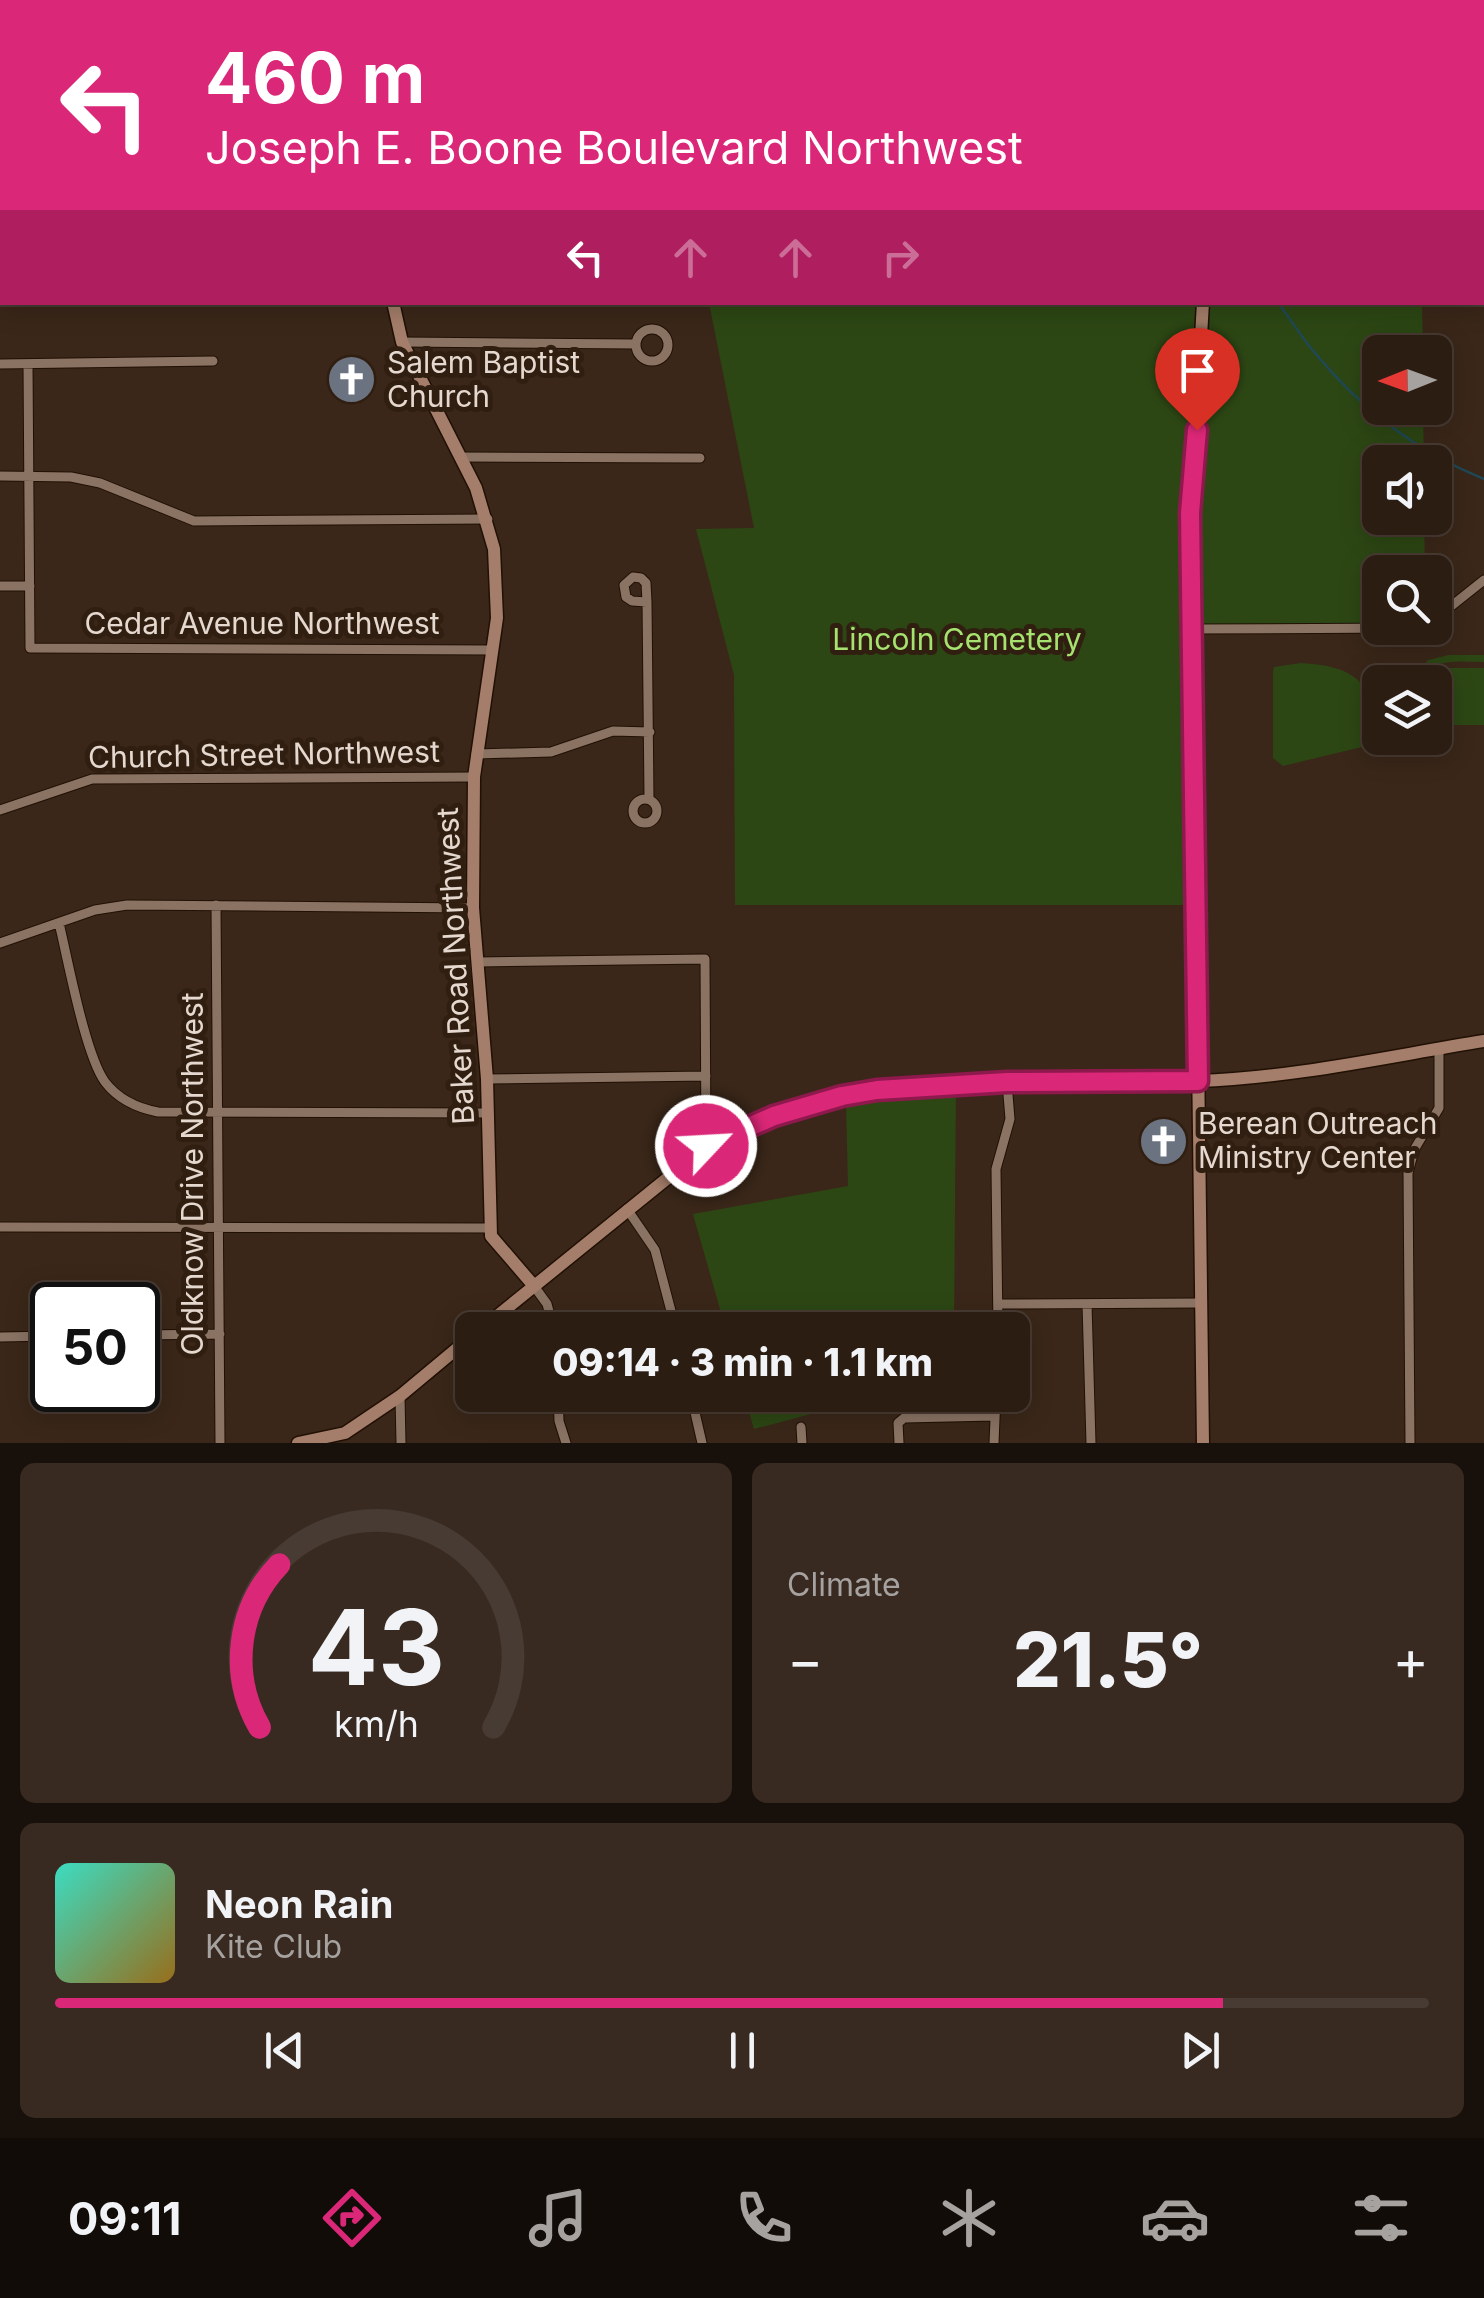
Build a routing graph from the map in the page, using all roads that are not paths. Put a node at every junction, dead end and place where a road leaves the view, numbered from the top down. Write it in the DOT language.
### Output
graph roads {
  1 [pos="394,305"];
  2 [pos="1203,305"];
  3 [pos="402,342"];
  4 [pos="636,344"];
  5 [pos="213,361"];
  6 [pos="0,364"];
  7 [pos="28,364"];
  8 [pos="460,457"];
  9 [pos="700,458"];
  10 [pos="0,476"];
  11 [pos="29,476"];
  12 [pos="488,520"];
  13 [pos="1484,580"];
  14 [pos="0,586"];
  15 [pos="30,586"];
  16 [pos="648,602"];
  17 [pos="1452,605"];
  18 [pos="1362,628"];
  19 [pos="1192,629"];
  20 [pos="494,650"];
  21 [pos="650,732"];
  22 [pos="476,754"];
  23 [pos="474,777"];
  24 [pos="649,798"];
  25 [pos="0,810"];
  26 [pos="216,905"];
  27 [pos="473,908"];
  28 [pos="59,922"];
  29 [pos="0,943"];
  30 [pos="478,962"];
  31 [pos="1484,1041"];
  32 [pos="1198,1048"];
  33 [pos="1439,1048"];
  34 [pos="706,1076"];
  35 [pos="487,1079"];
  36 [pos="1225,1079"];
  37 [pos="1170,1081"];
  38 [pos="1198,1081"];
  39 [pos="1007,1082"];
  40 [pos="1198,1110"];
  41 [pos="218,1113"];
  42 [pos="488,1113"];
  43 [pos="706,1146"];
  44 [pos="627,1209"];
  45 [pos="0,1227"];
  46 [pos="219,1228"];
  47 [pos="491,1228"];
  48 [pos="534,1286"];
  49 [pos="1200,1303"];
  50 [pos="998,1304"];
  51 [pos="1087,1304"];
  52 [pos="502,1312"];
  53 [pos="548,1312"];
  54 [pos="672,1312"];
  55 [pos="998,1312"];
  56 [pos="220,1334"];
  57 [pos="160,1335"];
  58 [pos="0,1336"];
  59 [pos="30,1336"];
  60 [pos="455,1350"];
  61 [pos="400,1396"];
  62 [pos="559,1412"];
  63 [pos="695,1412"];
  64 [pos="994,1412"];
  65 [pos="994,1416"];
  66 [pos="801,1427"];
  67 [pos="220,1443"];
  68 [pos="298,1443"];
  69 [pos="401,1443"];
  70 [pos="566,1443"];
  71 [pos="702,1443"];
  72 [pos="802,1443"];
  73 [pos="898,1443"];
  74 [pos="994,1443"];
  75 [pos="1091,1443"];
  76 [pos="1202,1443"];
  77 [pos="1410,1443"];
  1 -- 3 [label="main road, Baker Road Northwest"];
  2 -- 19 [label="main road"];
  3 -- 4 [label="street"];
  3 -- 8 [label="main road, Baker Road Northwest"];
  5 -- 7 [label="street"];
  6 -- 7 [label="street"];
  7 -- 11 [label="street"];
  8 -- 9 [label="street"];
  8 -- 12 [label="main road, Baker Road Northwest"];
  10 -- 11 [label="street"];
  11 -- 12 [label="street"];
  11 -- 15 [label="street"];
  12 -- 20 [label="main road, Baker Road Northwest"];
  13 -- 17 [label="street"];
  14 -- 15 [label="street"];
  15 -- 20 [label="street, Cedar Avenue Northwest"];
  16 -- 21 [label="street"];
  18 -- 19 [label="street"];
  19 -- 32 [label="main road"];
  20 -- 22 [label="main road, Baker Road Northwest"];
  21 -- 22 [label="street"];
  21 -- 24 [label="street"];
  22 -- 23 [label="main road, Baker Road Northwest"];
  23 -- 25 [label="street, Church Street Northwest"];
  23 -- 27 [label="main road, Baker Road Northwest"];
  26 -- 27 [label="street"];
  26 -- 28 [label="street"];
  26 -- 41 [label="street, Oldknow Drive Northwest"];
  27 -- 30 [label="main road, Baker Road Northwest"];
  28 -- 29 [label="street"];
  28 -- 41 [label="street"];
  30 -- 34 [label="street"];
  30 -- 35 [label="main road, Baker Road Northwest"];
  31 -- 33 [label="main road"];
  32 -- 36 [label="main road"];
  32 -- 37 [label="main road"];
  32 -- 38 [label="main road"];
  33 -- 36 [label="main road"];
  33 -- 77 [label="street"];
  34 -- 35 [label="street"];
  34 -- 43 [label="street"];
  35 -- 42 [label="main road, Baker Road Northwest"];
  36 -- 38 [label="main road"];
  36 -- 40 [label="main road"];
  37 -- 38 [label="main road"];
  37 -- 39 [label="main road"];
  37 -- 40 [label="main road"];
  38 -- 40 [label="main road"];
  39 -- 43 [label="main road"];
  39 -- 50 [label="street"];
  40 -- 49 [label="main road"];
  41 -- 42 [label="street"];
  41 -- 46 [label="street, Oldknow Drive Northwest"];
  42 -- 47 [label="main road, Baker Road Northwest"];
  43 -- 44 [label="main road"];
  44 -- 48 [label="main road"];
  44 -- 54 [label="street"];
  45 -- 46 [label="street"];
  46 -- 47 [label="street"];
  46 -- 56 [label="street, Oldknow Drive Northwest"];
  47 -- 48 [label="main road"];
  48 -- 52 [label="main road"];
  48 -- 53 [label="street"];
  49 -- 51 [label="street"];
  49 -- 76 [label="main road"];
  50 -- 51 [label="street"];
  50 -- 55 [label="street"];
  51 -- 75 [label="street"];
  56 -- 57 [label="street"];
  56 -- 67 [label="street, Oldknow Drive Northwest"];
  58 -- 59 [label="street"];
  60 -- 61 [label="main road"];
  61 -- 68 [label="main road"];
  61 -- 69 [label="street"];
  62 -- 70 [label="street"];
  63 -- 71 [label="street"];
  64 -- 65 [label="street"];
  65 -- 73 [label="street"];
  65 -- 74 [label="street"];
  66 -- 72 [label="street"];
}
